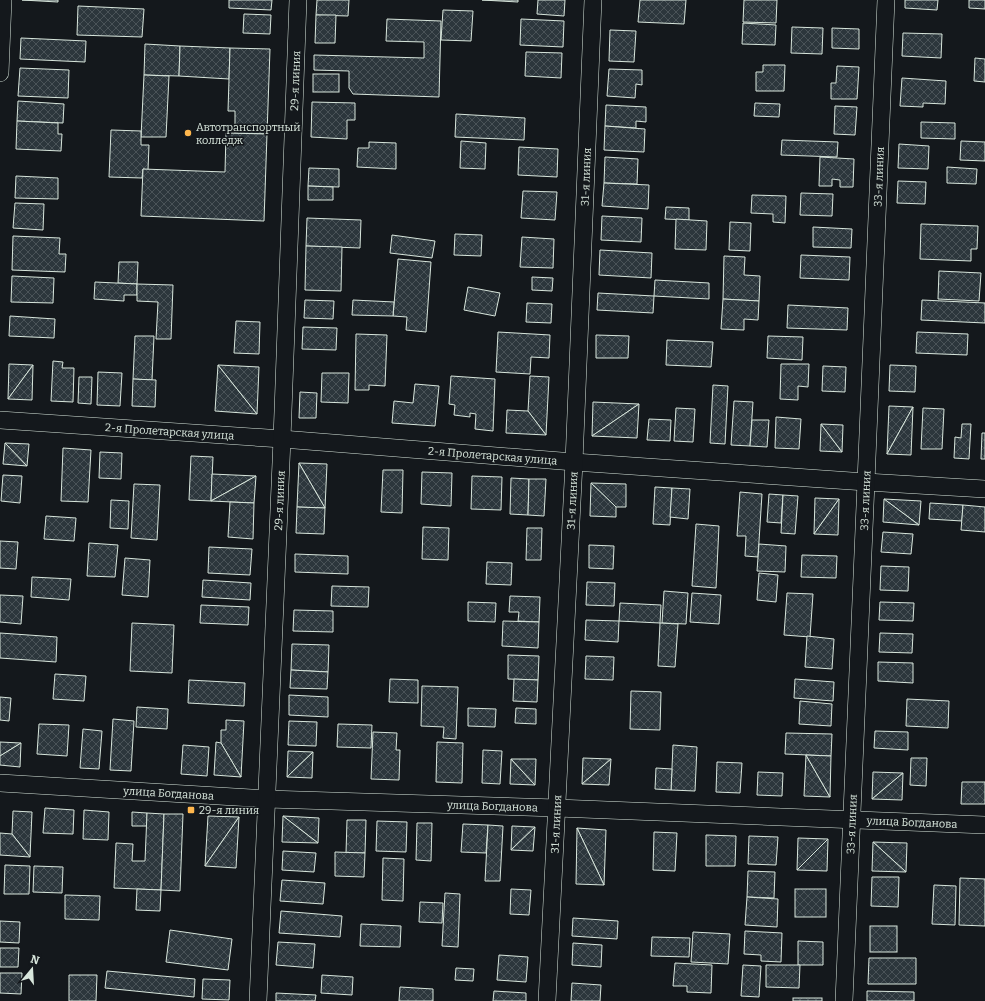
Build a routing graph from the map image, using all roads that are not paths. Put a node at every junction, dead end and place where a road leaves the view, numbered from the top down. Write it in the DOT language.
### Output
graph roads {
  1 [pos="3,0"];
  2 [pos="298,0"];
  3 [pos="594,0"];
  4 [pos="886,0"];
  5 [pos="0,73"];
  6 [pos="0,420"];
  7 [pos="282,439"];
  8 [pos="574,462"];
  9 [pos="866,482"];
  10 [pos="985,489"];
  11 [pos="0,783"];
  12 [pos="267,799"];
  13 [pos="557,808"];
  14 [pos="851,820"];
  15 [pos="985,825"];
  16 [pos="258,1001"];
  17 [pos="547,1001"];
  18 [pos="844,1001"];
  1 -- 5 [label="street"];
  2 -- 7 [label="street, 29-я линия"];
  3 -- 8 [label="street, 31-я линия"];
  4 -- 9 [label="street, 33-я линия"];
  6 -- 7 [label="street, 2-я Пролетарская улица"];
  7 -- 8 [label="street, 2-я Пролетарская улица"];
  7 -- 12 [label="street, 29-я линия"];
  8 -- 9 [label="street, 2-я Пролетарская улица"];
  8 -- 13 [label="street, 31-я линия"];
  9 -- 10 [label="street, 2-я Пролетарская улица"];
  9 -- 14 [label="street, 33-я линия"];
  11 -- 12 [label="street, улица Богданова"];
  12 -- 13 [label="street, улица Богданова"];
  12 -- 16 [label="street, 29-я линия"];
  13 -- 14 [label="street, улица Богданова"];
  13 -- 17 [label="street, 31-я линия"];
  14 -- 15 [label="street, улица Богданова"];
  14 -- 18 [label="street, 33-я линия"];
}
